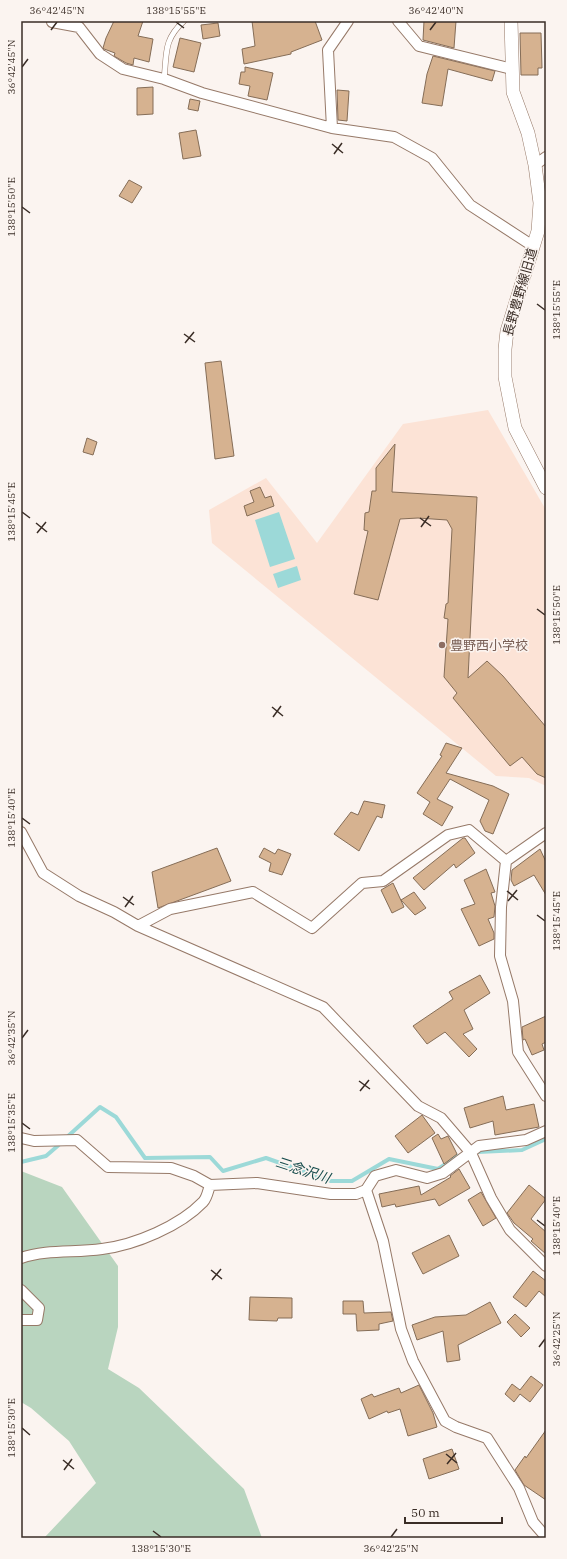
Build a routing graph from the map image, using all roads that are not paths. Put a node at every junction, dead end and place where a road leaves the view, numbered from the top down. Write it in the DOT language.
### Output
graph roads {
  1 [pos="184,21"];
  2 [pos="348,21"];
  3 [pos="398,21"];
  4 [pos="511,21"];
  5 [pos="52,22"];
  6 [pos="512,69"];
  7 [pos="164,80"];
  8 [pos="332,128"];
  9 [pos="546,157"];
  10 [pos="535,165"];
  11 [pos="532,246"];
  12 [pos="546,488"];
  13 [pos="21,832"];
  14 [pos="546,833"];
  15 [pos="506,861"];
  16 [pos="138,926"];
  17 [pos="546,1096"];
  18 [pos="546,1131"];
  19 [pos="21,1138"];
  20 [pos="471,1153"];
  21 [pos="210,1186"];
  22 [pos="366,1190"];
  23 [pos="21,1258"];
  24 [pos="546,1266"];
  25 [pos="21,1290"];
  26 [pos="21,1320"];
  27 [pos="546,1536"];
  1 -- 7 [label="lane"];
  2 -- 8 [label="street"];
  3 -- 6 [label="street"];
  4 -- 6 [label="street, 長野豊野線旧道"];
  5 -- 7 [label="street"];
  6 -- 10 [label="street, 長野豊野線旧道"];
  7 -- 8 [label="street"];
  8 -- 11 [label="street"];
  9 -- 10 [label="street"];
  10 -- 11 [label="street, 長野豊野線旧道"];
  11 -- 12 [label="street, 長野豊野線旧道"];
  13 -- 16 [label="street"];
  14 -- 15 [label="street"];
  15 -- 16 [label="street"];
  15 -- 17 [label="street"];
  16 -- 20 [label="street"];
  18 -- 20 [label="street"];
  19 -- 21 [label="street"];
  20 -- 22 [label="street"];
  20 -- 24 [label="street"];
  21 -- 22 [label="street"];
  21 -- 23 [label="street"];
  22 -- 27 [label="street"];
  25 -- 26 [label="street"];
}
